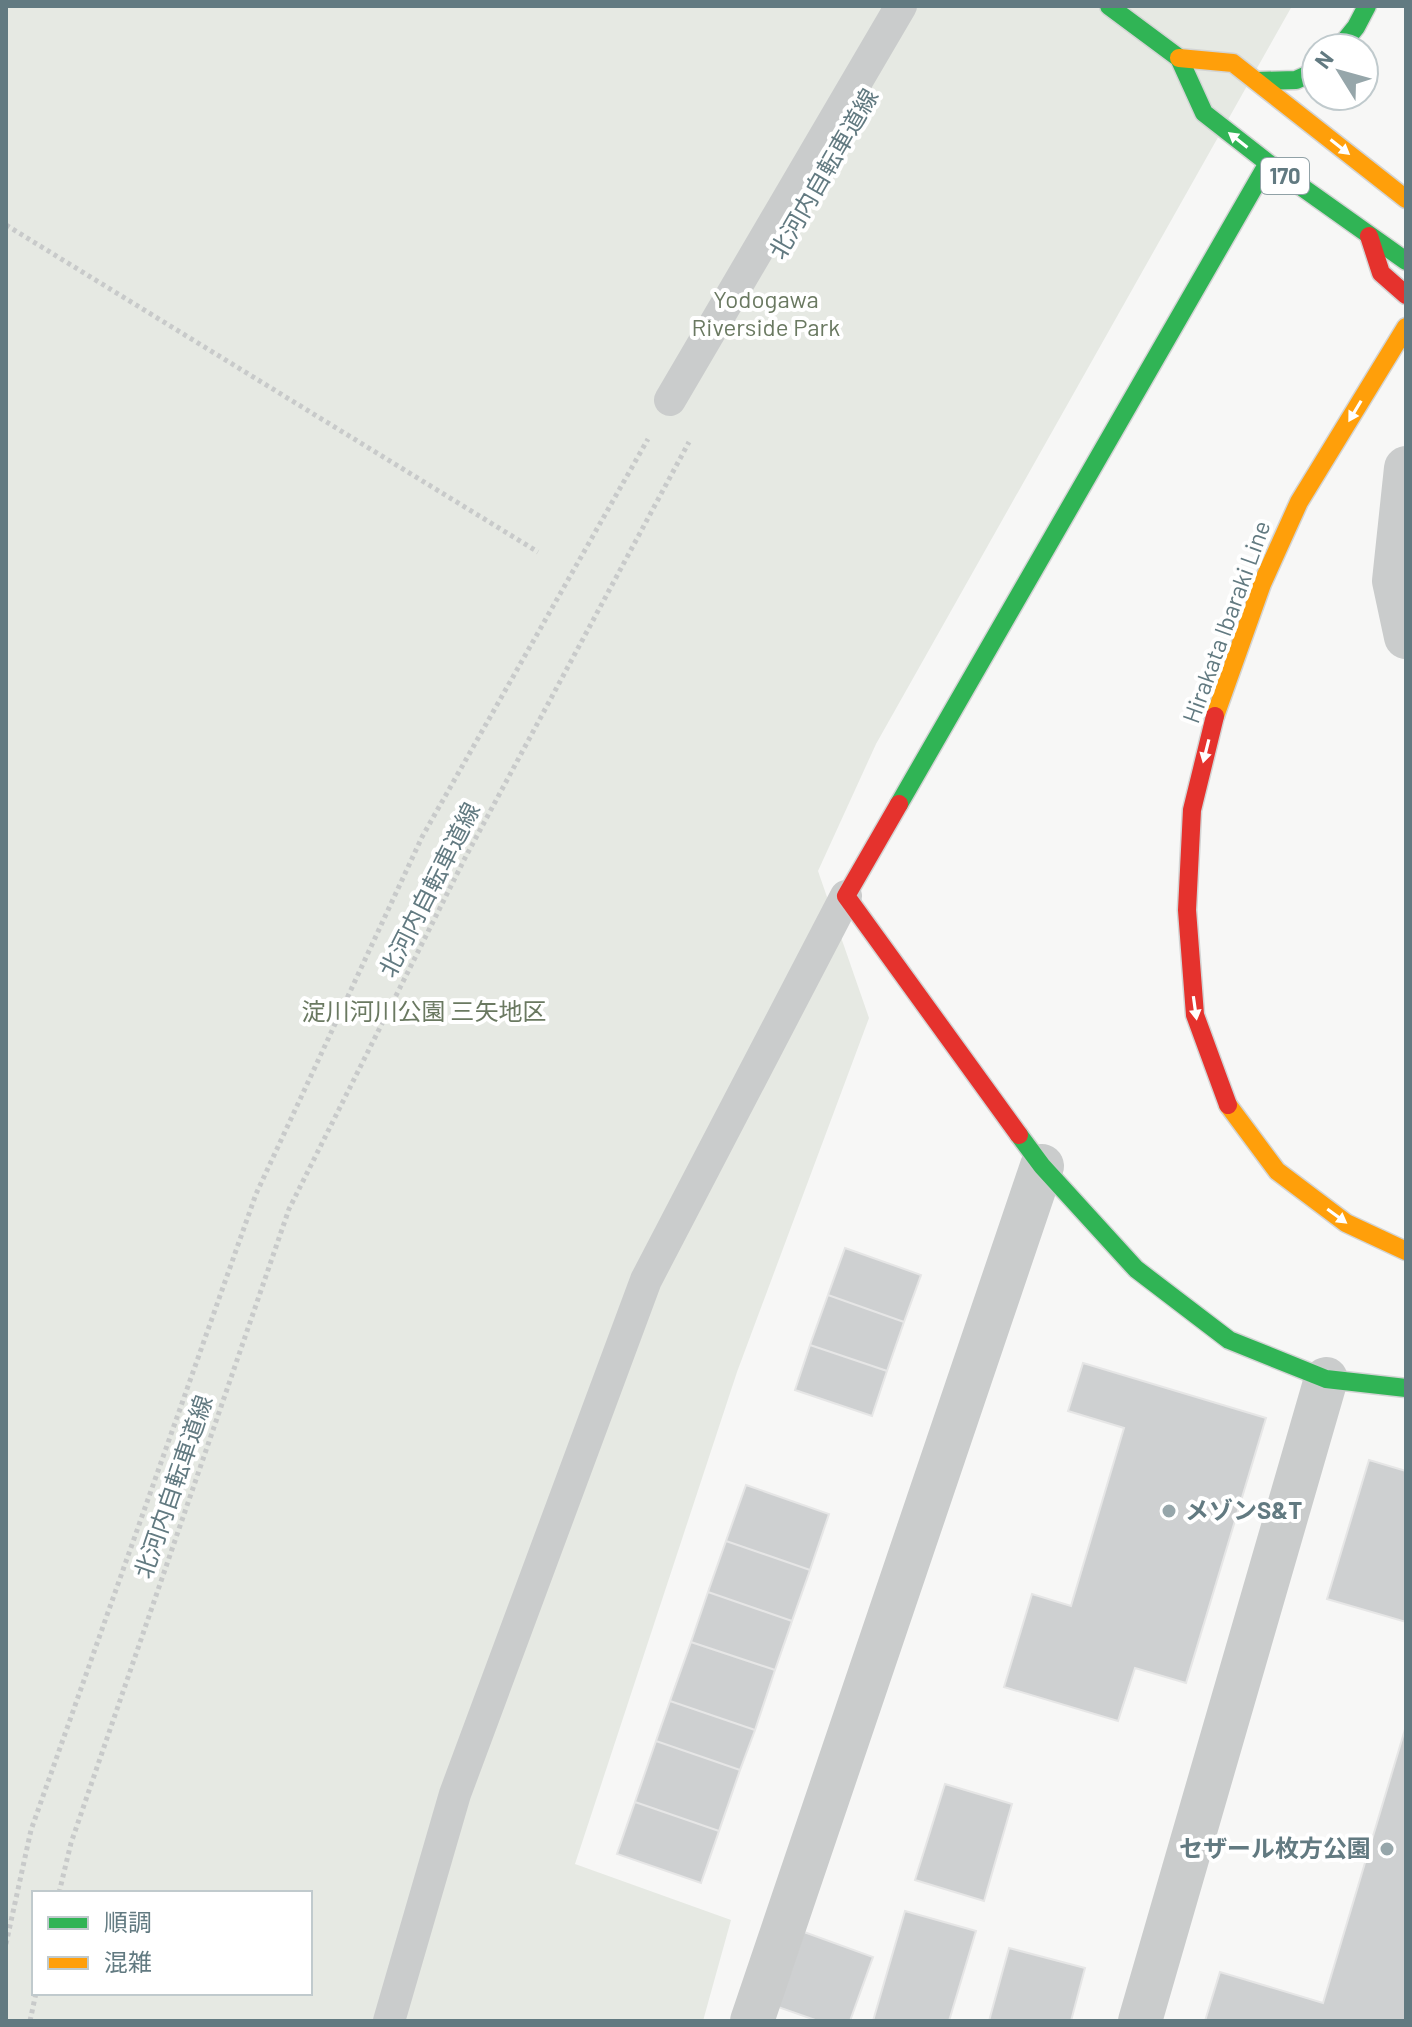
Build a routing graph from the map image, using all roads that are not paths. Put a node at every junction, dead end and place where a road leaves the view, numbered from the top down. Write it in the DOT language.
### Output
graph roads {
  1 [pos="901,6"];
  2 [pos="1109,6"];
  3 [pos="1367,6"];
  4 [pos="1352,32"];
  5 [pos="1179,58"];
  6 [pos="1300,78"];
  7 [pos="1257,81"];
  8 [pos="1268,163"];
  9 [pos="1406,199"];
  10 [pos="1369,236"];
  11 [pos="1400,256"];
  12 [pos="1406,295"];
  13 [pos="1406,327"];
  14 [pos="670,400"];
  15 [pos="1406,468"];
  16 [pos="1406,637"];
  17 [pos="846,896"];
  18 [pos="1042,1166"];
  19 [pos="1406,1251"];
  20 [pos="1326,1379"];
  21 [pos="1406,1388"];
  22 [pos="389,2021"];
  23 [pos="752,2021"];
  24 [pos="1140,2021"];
  1 -- 14 [label="lane"];
  2 -- 5 [label="main road, 170"];
  3 -- 4 [label="main road"];
  5 -- 7 [label="main road, 170"];
  8 -- 5 [label="main road, 170, one-way"];
  6 -- 7 [label="main road"];
  7 -- 9 [label="main road, 170, one-way"];
  8 -- 10 [label="main road, 170"];
  8 -- 17 [label="main road"];
  10 -- 11 [label="main road, 170"];
  10 -- 12 [label="main road"];
  13 -- 19 [label="main road, Hirakata Ibaraki Line, one-way"];
  15 -- 16 [label="street"];
  17 -- 18 [label="main road"];
  17 -- 22 [label="lane"];
  18 -- 20 [label="main road"];
  18 -- 23 [label="street"];
  20 -- 21 [label="main road"];
  20 -- 24 [label="street"];
}
